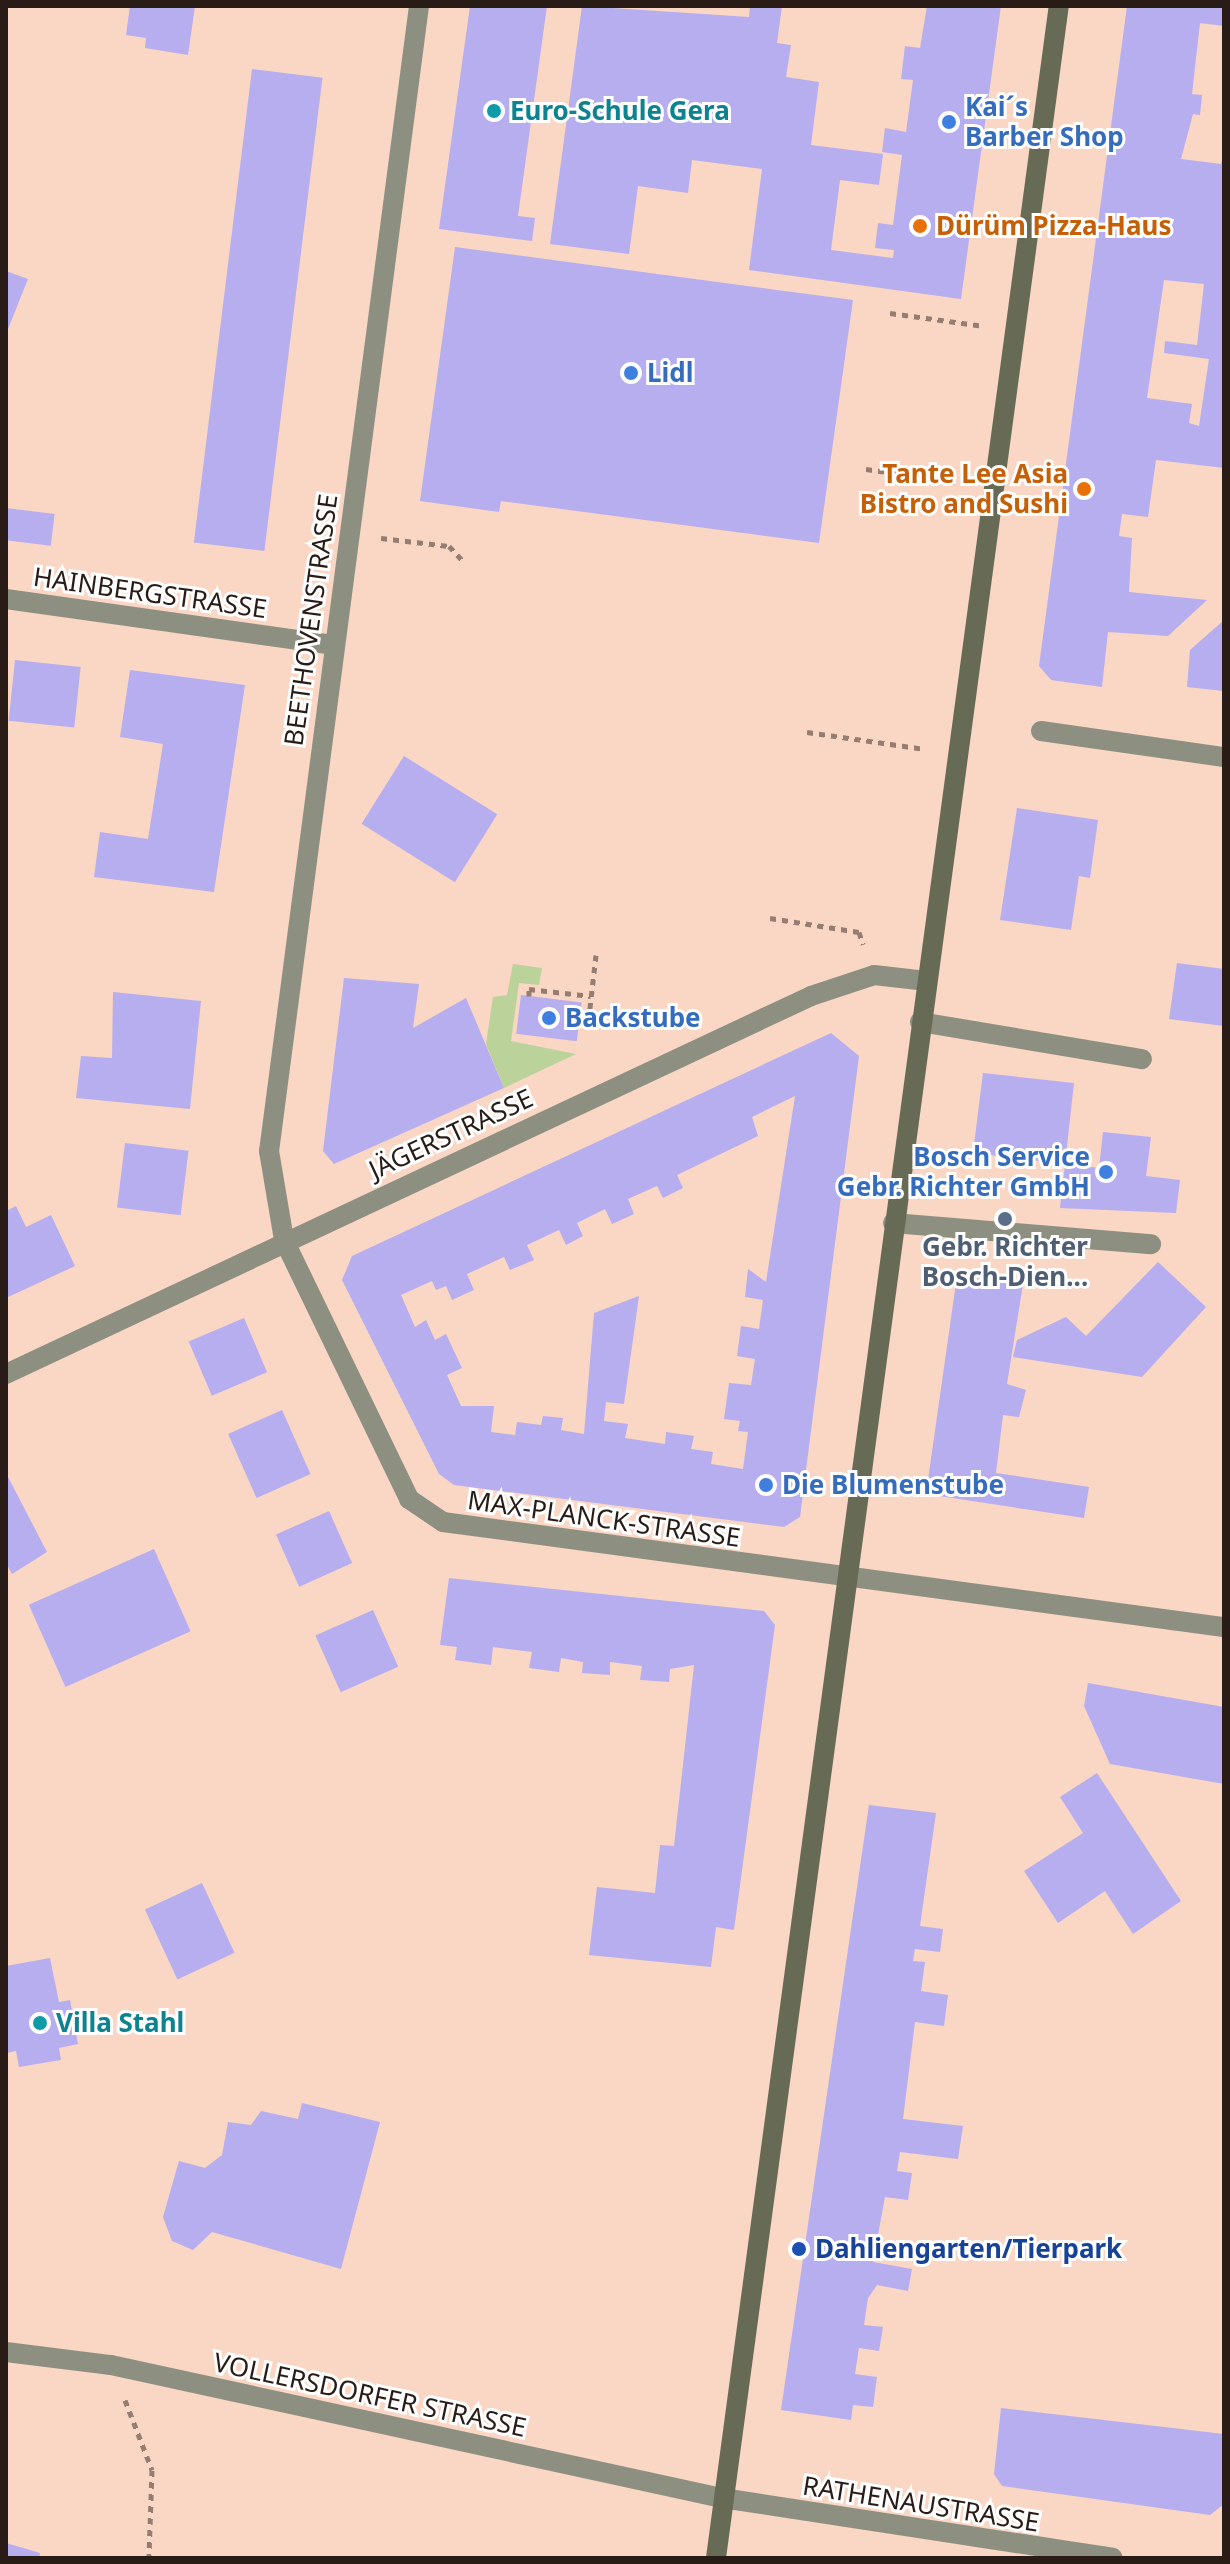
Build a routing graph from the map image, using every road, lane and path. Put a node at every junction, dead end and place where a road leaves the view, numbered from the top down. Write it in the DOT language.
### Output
graph roads {
  1 [pos="419,6"];
  2 [pos="1059,6"];
  3 [pos="890,313"];
  4 [pos="1012,329"];
  5 [pos="866,469"];
  6 [pos="991,487"];
  7 [pos="348,534"];
  8 [pos="465,563"];
  9 [pos="6,599"];
  10 [pos="333,645"];
  11 [pos="1041,731"];
  12 [pos="807,732"];
  13 [pos="957,753"];
  14 [pos="1224,757"];
  15 [pos="770,918"];
  16 [pos="596,955"];
  17 [pos="874,975"];
  18 [pos="927,981"];
  19 [pos="529,996"];
  20 [pos="591,996"];
  21 [pos="646,1012"];
  22 [pos="920,1022"];
  23 [pos="1142,1059"];
  24 [pos="893,1223"];
  25 [pos="284,1240"];
  26 [pos="1151,1244"];
  27 [pos="6,1374"];
  28 [pos="845,1581"];
  29 [pos="1224,1627"];
  30 [pos="6,2352"];
  31 [pos="111,2365"];
  32 [pos="722,2498"];
  33 [pos="149,2558"];
  34 [pos="716,2558"];
  35 [pos="1112,2558"];
  1 -- 7 [label="street, BEETHOVENSTRASSE"];
  2 -- 4 [label="main road"];
  3 -- 4 [label="path"];
  4 -- 6 [label="main road"];
  5 -- 6 [label="path"];
  6 -- 13 [label="main road"];
  7 -- 8 [label="path"];
  7 -- 10 [label="street, BEETHOVENSTRASSE"];
  9 -- 10 [label="street, HAINBERGSTRASSE"];
  10 -- 25 [label="street, BEETHOVENSTRASSE"];
  11 -- 14 [label="street"];
  12 -- 13 [label="path"];
  13 -- 18 [label="main road"];
  15 -- 17 [label="path"];
  16 -- 20 [label="path"];
  17 -- 18 [label="street, JÄGERSTRASSE"];
  17 -- 25 [label="street, JÄGERSTRASSE"];
  18 -- 22 [label="main road"];
  19 -- 20 [label="path"];
  20 -- 21 [label="path"];
  22 -- 23 [label="street"];
  22 -- 24 [label="main road"];
  24 -- 26 [label="street"];
  24 -- 28 [label="main road"];
  25 -- 27 [label="street, JÄGERSTRASSE"];
  25 -- 28 [label="street, MAX-PLANCK-STRASSE"];
  28 -- 29 [label="street, MAX-PLANCK-STRASSE"];
  28 -- 32 [label="main road"];
  30 -- 31 [label="street, VOLLERSDORFER STRASSE"];
  31 -- 32 [label="street, VOLLERSDORFER STRASSE"];
  31 -- 33 [label="path"];
  32 -- 34 [label="main road"];
  32 -- 35 [label="street, RATHENAUSTRASSE"];
}
